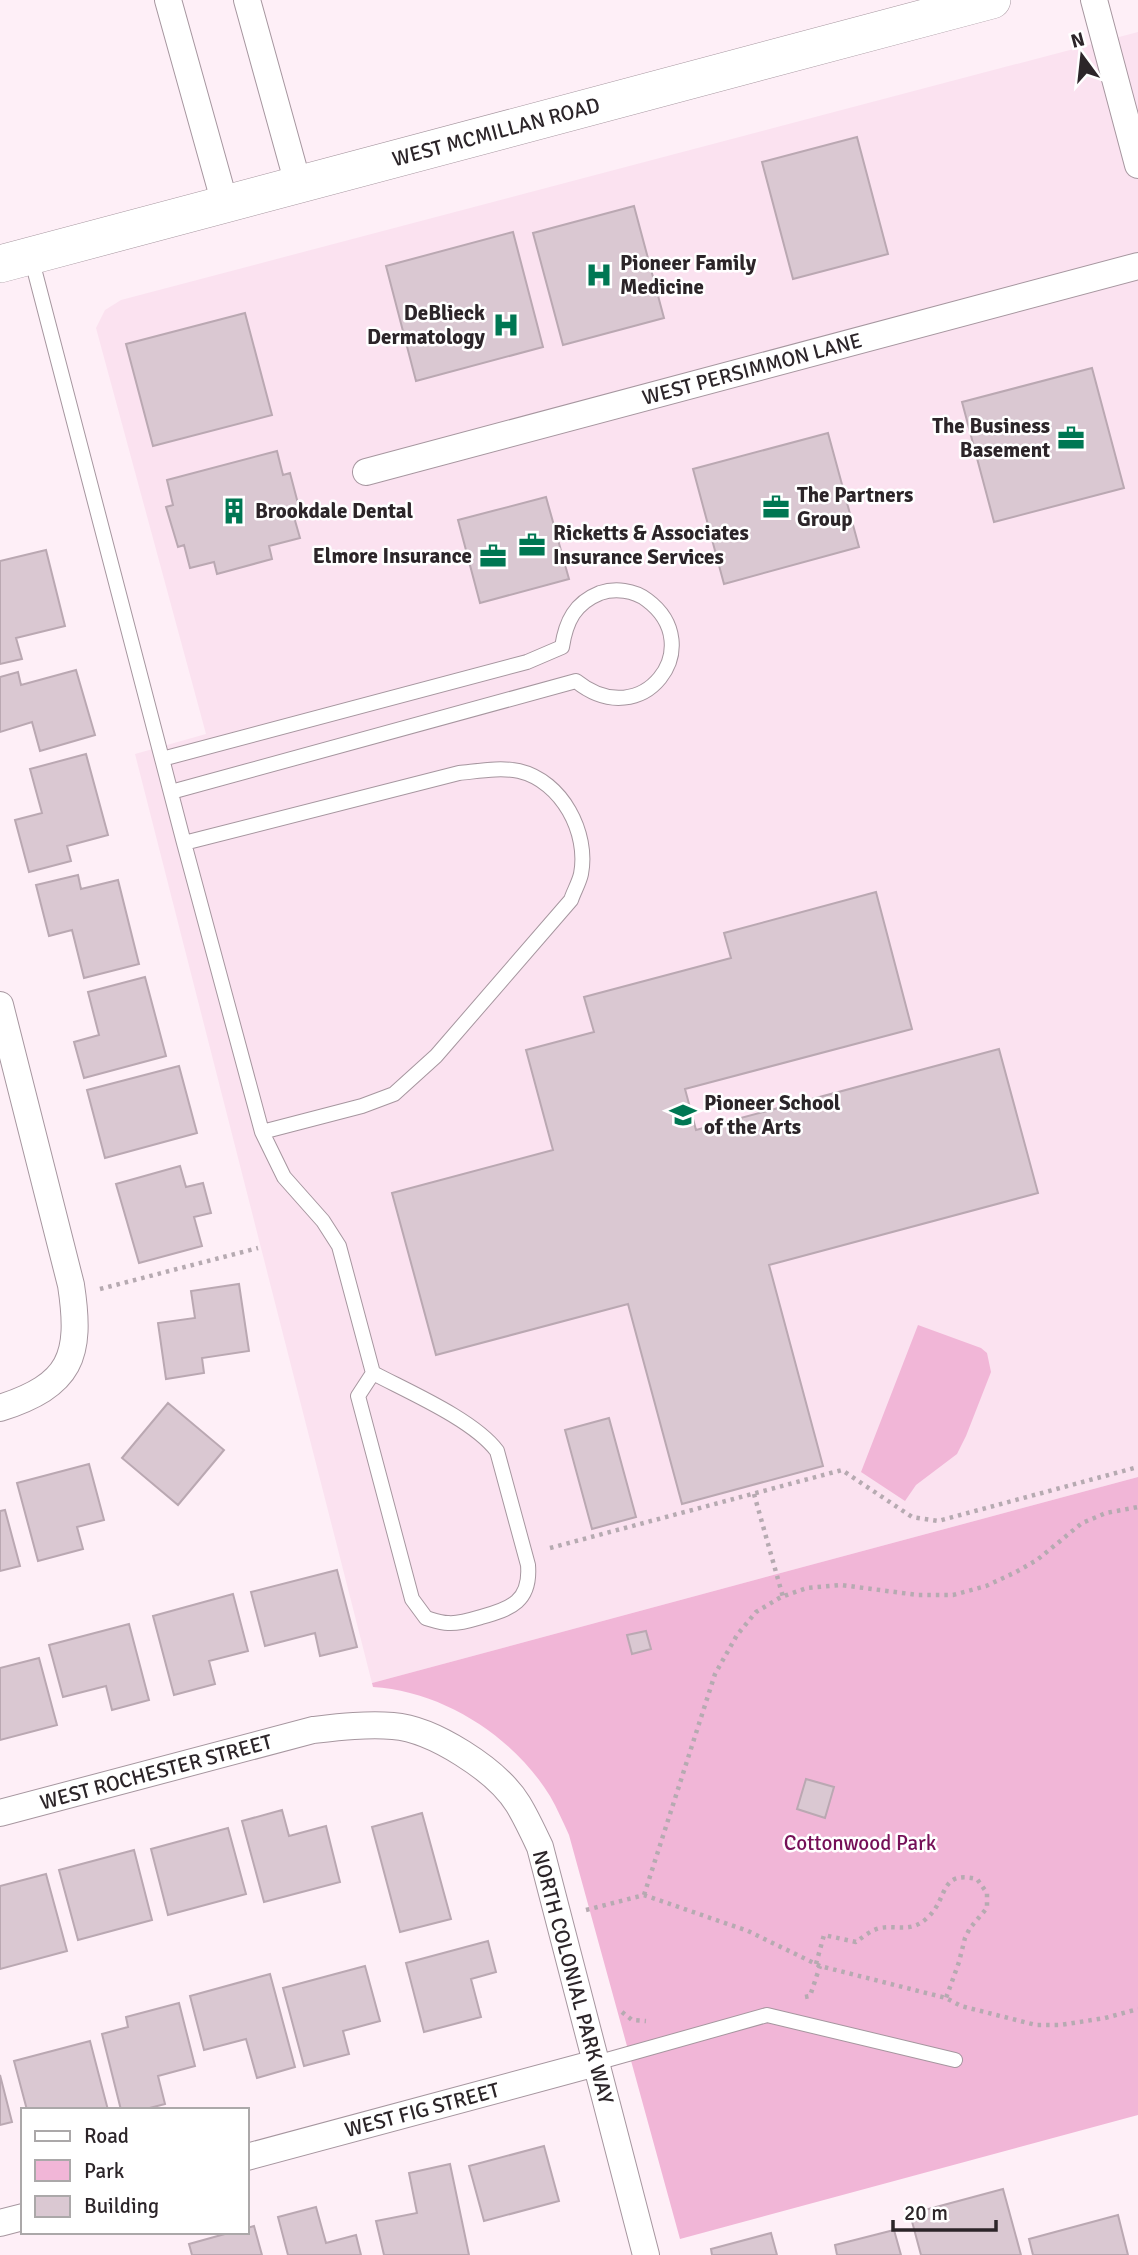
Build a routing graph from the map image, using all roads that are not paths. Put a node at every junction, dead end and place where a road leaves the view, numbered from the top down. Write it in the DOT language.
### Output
graph roads {
  1 [pos="168,0"];
  2 [pos="247,0"];
  3 [pos="992,0"];
  4 [pos="1094,0"];
  5 [pos="1138,165"];
  6 [pos="298,184"];
  7 [pos="225,204"];
  8 [pos="15,260"];
  9 [pos="1138,266"];
  10 [pos="366,472"];
  11 [pos="162,760"];
  12 [pos="171,792"];
  13 [pos="184,843"];
  14 [pos="0,1005"];
  15 [pos="262,1132"];
  16 [pos="373,1373"];
  17 [pos="0,1408"];
  18 [pos="313,1730"];
  19 [pos="0,1813"];
  20 [pos="956,2060"];
  21 [pos="596,2063"];
  22 [pos="248,2157"];
  23 [pos="21,2218"];
  24 [pos="0,2223"];
  25 [pos="646,2255"];
  1 -- 7 [label="street"];
  2 -- 6 [label="street"];
  3 -- 6 [label="main road, WEST MCMILLAN ROAD"];
  4 -- 5 [label="street"];
  6 -- 7 [label="main road, WEST MCMILLAN ROAD"];
  7 -- 8 [label="main road, WEST MCMILLAN ROAD"];
  8 -- 11 [label="lane"];
  9 -- 10 [label="street, WEST PERSIMMON LANE"];
  11 -- 12 [label="lane"];
  11 -- 12 [label="lane"];
  12 -- 13 [label="lane"];
  13 -- 15 [label="lane"];
  13 -- 15 [label="lane"];
  14 -- 17 [label="street"];
  15 -- 16 [label="lane"];
  16 -- 16 [label="lane"];
  18 -- 19 [label="street, WEST ROCHESTER STREET"];
  18 -- 21 [label="street, NORTH COLONIAL PARK WAY"];
  20 -- 21 [label="lane"];
  21 -- 22 [label="street, WEST FIG STREET"];
  21 -- 25 [label="street, NORTH COLONIAL PARK WAY"];
  23 -- 24 [label="street"];
}
